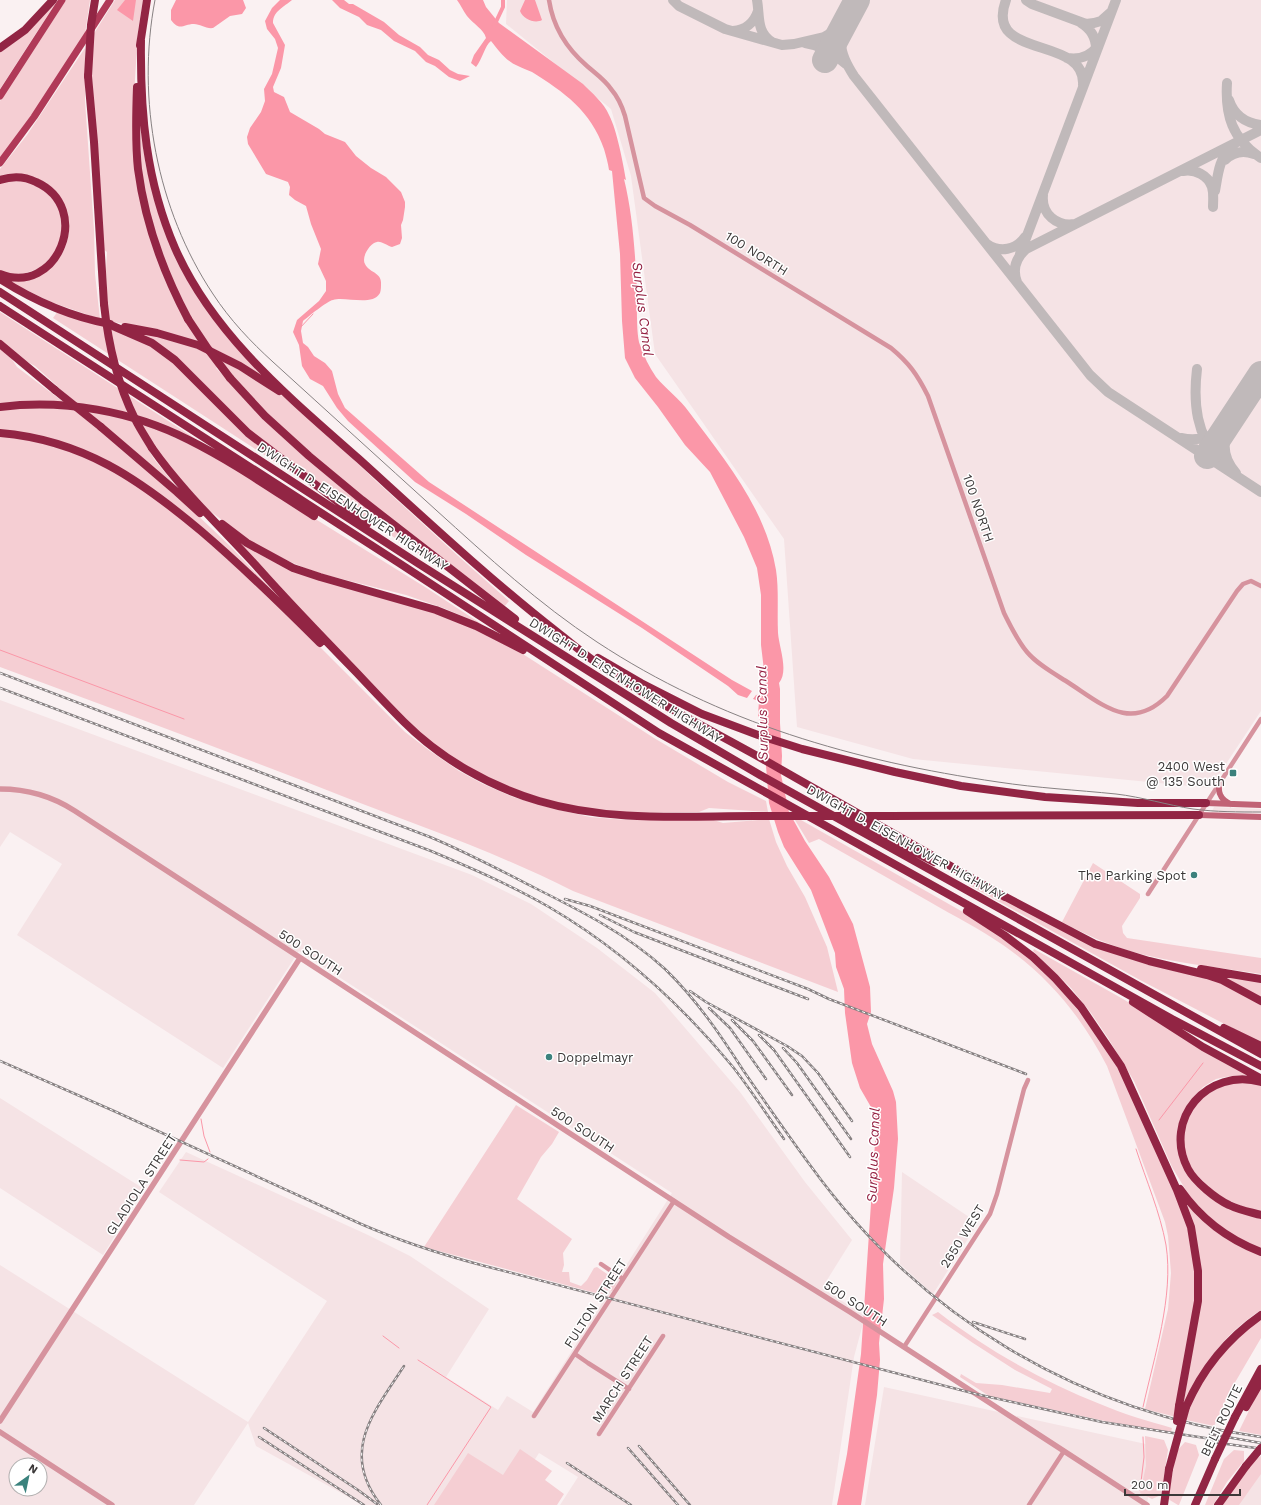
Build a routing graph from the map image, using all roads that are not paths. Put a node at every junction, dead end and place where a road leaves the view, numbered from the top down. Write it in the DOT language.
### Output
graph roads {
  1 [pos="53,0"];
  2 [pos="62,0"];
  3 [pos="95,0"];
  4 [pos="110,0"];
  5 [pos="146,0"];
  6 [pos="550,0"];
  7 [pos="141,40"];
  8 [pos="0,48"];
  9 [pos="0,96"];
  10 [pos="0,163"];
  11 [pos="0,180"];
  12 [pos="0,274"];
  13 [pos="0,279"];
  14 [pos="0,292"];
  15 [pos="0,306"];
  16 [pos="106,323"];
  17 [pos="0,344"];
  18 [pos="0,407"];
  19 [pos="312,418"];
  20 [pos="0,433"];
  21 [pos="206,513"];
  22 [pos="398,563"];
  23 [pos="419,564"];
  24 [pos="1261,586"];
  25 [pos="274,587"];
  26 [pos="516,600"];
  27 [pos="554,649"];
  28 [pos="574,678"];
  29 [pos="1261,719"];
  30 [pos="430,745"];
  31 [pos="1220,782"];
  32 [pos="0,789"];
  33 [pos="791,792"];
  34 [pos="1206,803"];
  35 [pos="1232,804"];
  36 [pos="1261,805"];
  37 [pos="1199,815"];
  38 [pos="1261,817"];
  39 [pos="908,872"];
  40 [pos="1148,894"];
  41 [pos="1005,897"];
  42 [pos="300,958"];
  43 [pos="1149,961"];
  44 [pos="1073,964"];
  45 [pos="1261,978"];
  46 [pos="1160,998"];
  47 [pos="1261,1001"];
  48 [pos="1261,1046"];
  49 [pos="1261,1054"];
  50 [pos="1261,1066"];
  51 [pos="1261,1079"];
  52 [pos="1028,1080"];
  53 [pos="1261,1082"];
  54 [pos="1166,1166"];
  55 [pos="674,1201"];
  56 [pos="1261,1214"];
  57 [pos="1261,1252"];
  58 [pos="601,1264"];
  59 [pos="624,1279"];
  60 [pos="1261,1315"];
  61 [pos="663,1336"];
  62 [pos="904,1347"];
  63 [pos="575,1354"];
  64 [pos="1261,1369"];
  65 [pos="1261,1380"];
  66 [pos="629,1389"];
  67 [pos="1183,1407"];
  68 [pos="534,1416"];
  69 [pos="1237,1419"];
  70 [pos="0,1421"];
  71 [pos="0,1432"];
  72 [pos="599,1434"];
  73 [pos="1261,1448"];
  74 [pos="1064,1451"];
  75 [pos="1217,1461"];
  76 [pos="1165,1501"];
  77 [pos="112,1505"];
  78 [pos="1029,1505"];
  79 [pos="1147,1505"];
  80 [pos="1195,1505"];
  81 [pos="1201,1505"];
  82 [pos="1218,1505"];
  1 -- 8 [label="highway"];
  2 -- 9 [label="main road"];
  3 -- 21 [label="highway, bridge"];
  4 -- 10 [label="main road"];
  5 -- 7 [label="highway"];
  6 -- 24 [label="street, 100 NORTH"];
  7 -- 19 [label="highway"];
  7 -- 27 [label="highway, bridge"];
  11 -- 12 [label="highway"];
  13 -- 16 [label="highway"];
  14 -- 23 [label="highway, DWIGHT D. EISENHOWER HIGHWAY"];
  15 -- 22 [label="highway, DWIGHT D. EISENHOWER HIGHWAY"];
  16 -- 19 [label="highway"];
  16 -- 23 [label="highway"];
  17 -- 25 [label="highway, bridge"];
  18 -- 22 [label="highway"];
  19 -- 26 [label="highway"];
  20 -- 30 [label="highway"];
  21 -- 25 [label="highway"];
  21 -- 28 [label="highway"];
  22 -- 28 [label="highway, DWIGHT D. EISENHOWER HIGHWAY"];
  23 -- 27 [label="highway, DWIGHT D. EISENHOWER HIGHWAY"];
  25 -- 30 [label="highway"];
  26 -- 34 [label="highway"];
  26 -- 41 [label="highway"];
  27 -- 33 [label="highway, DWIGHT D. EISENHOWER HIGHWAY"];
  28 -- 39 [label="highway, DWIGHT D. EISENHOWER HIGHWAY"];
  29 -- 31 [label="street"];
  30 -- 37 [label="highway, bridge"];
  31 -- 34 [label="street"];
  31 -- 35 [label="main road"];
  32 -- 42 [label="street, 500 SOUTH"];
  33 -- 41 [label="highway"];
  33 -- 46 [label="highway, DWIGHT D. EISENHOWER HIGHWAY"];
  34 -- 35 [label="main road"];
  34 -- 37 [label="street"];
  35 -- 36 [label="main road"];
  37 -- 38 [label="main road"];
  37 -- 40 [label="street"];
  39 -- 44 [label="highway, DWIGHT D. EISENHOWER HIGHWAY"];
  39 -- 54 [label="highway"];
  41 -- 43 [label="highway"];
  42 -- 55 [label="street, 500 SOUTH"];
  42 -- 70 [label="street, GLADIOLA STREET"];
  43 -- 45 [label="highway"];
  43 -- 47 [label="highway"];
  44 -- 50 [label="highway, DWIGHT D. EISENHOWER HIGHWAY"];
  44 -- 51 [label="highway"];
  46 -- 48 [label="highway"];
  46 -- 49 [label="highway, DWIGHT D. EISENHOWER HIGHWAY"];
  52 -- 62 [label="street, 2650 WEST"];
  53 -- 56 [label="highway"];
  54 -- 57 [label="highway"];
  54 -- 67 [label="highway"];
  55 -- 59 [label="street, FULTON STREET"];
  55 -- 62 [label="street, 500 SOUTH"];
  58 -- 59 [label="street"];
  59 -- 63 [label="street, FULTON STREET"];
  60 -- 67 [label="highway"];
  61 -- 66 [label="street, MARCH STREET"];
  62 -- 74 [label="street, 500 SOUTH"];
  63 -- 66 [label="street"];
  63 -- 68 [label="street, FULTON STREET"];
  64 -- 69 [label="highway, BELT ROUTE"];
  65 -- 69 [label="highway, BELT ROUTE"];
  66 -- 72 [label="street, MARCH STREET"];
  67 -- 76 [label="highway, bridge"];
  69 -- 75 [label="highway, BELT ROUTE, bridge"];
  71 -- 77 [label="street"];
  73 -- 82 [label="highway, bridge"];
  74 -- 78 [label="street"];
  74 -- 79 [label="street, 500 SOUTH"];
  75 -- 80 [label="highway, BELT ROUTE"];
  75 -- 81 [label="highway, BELT ROUTE"];
}
